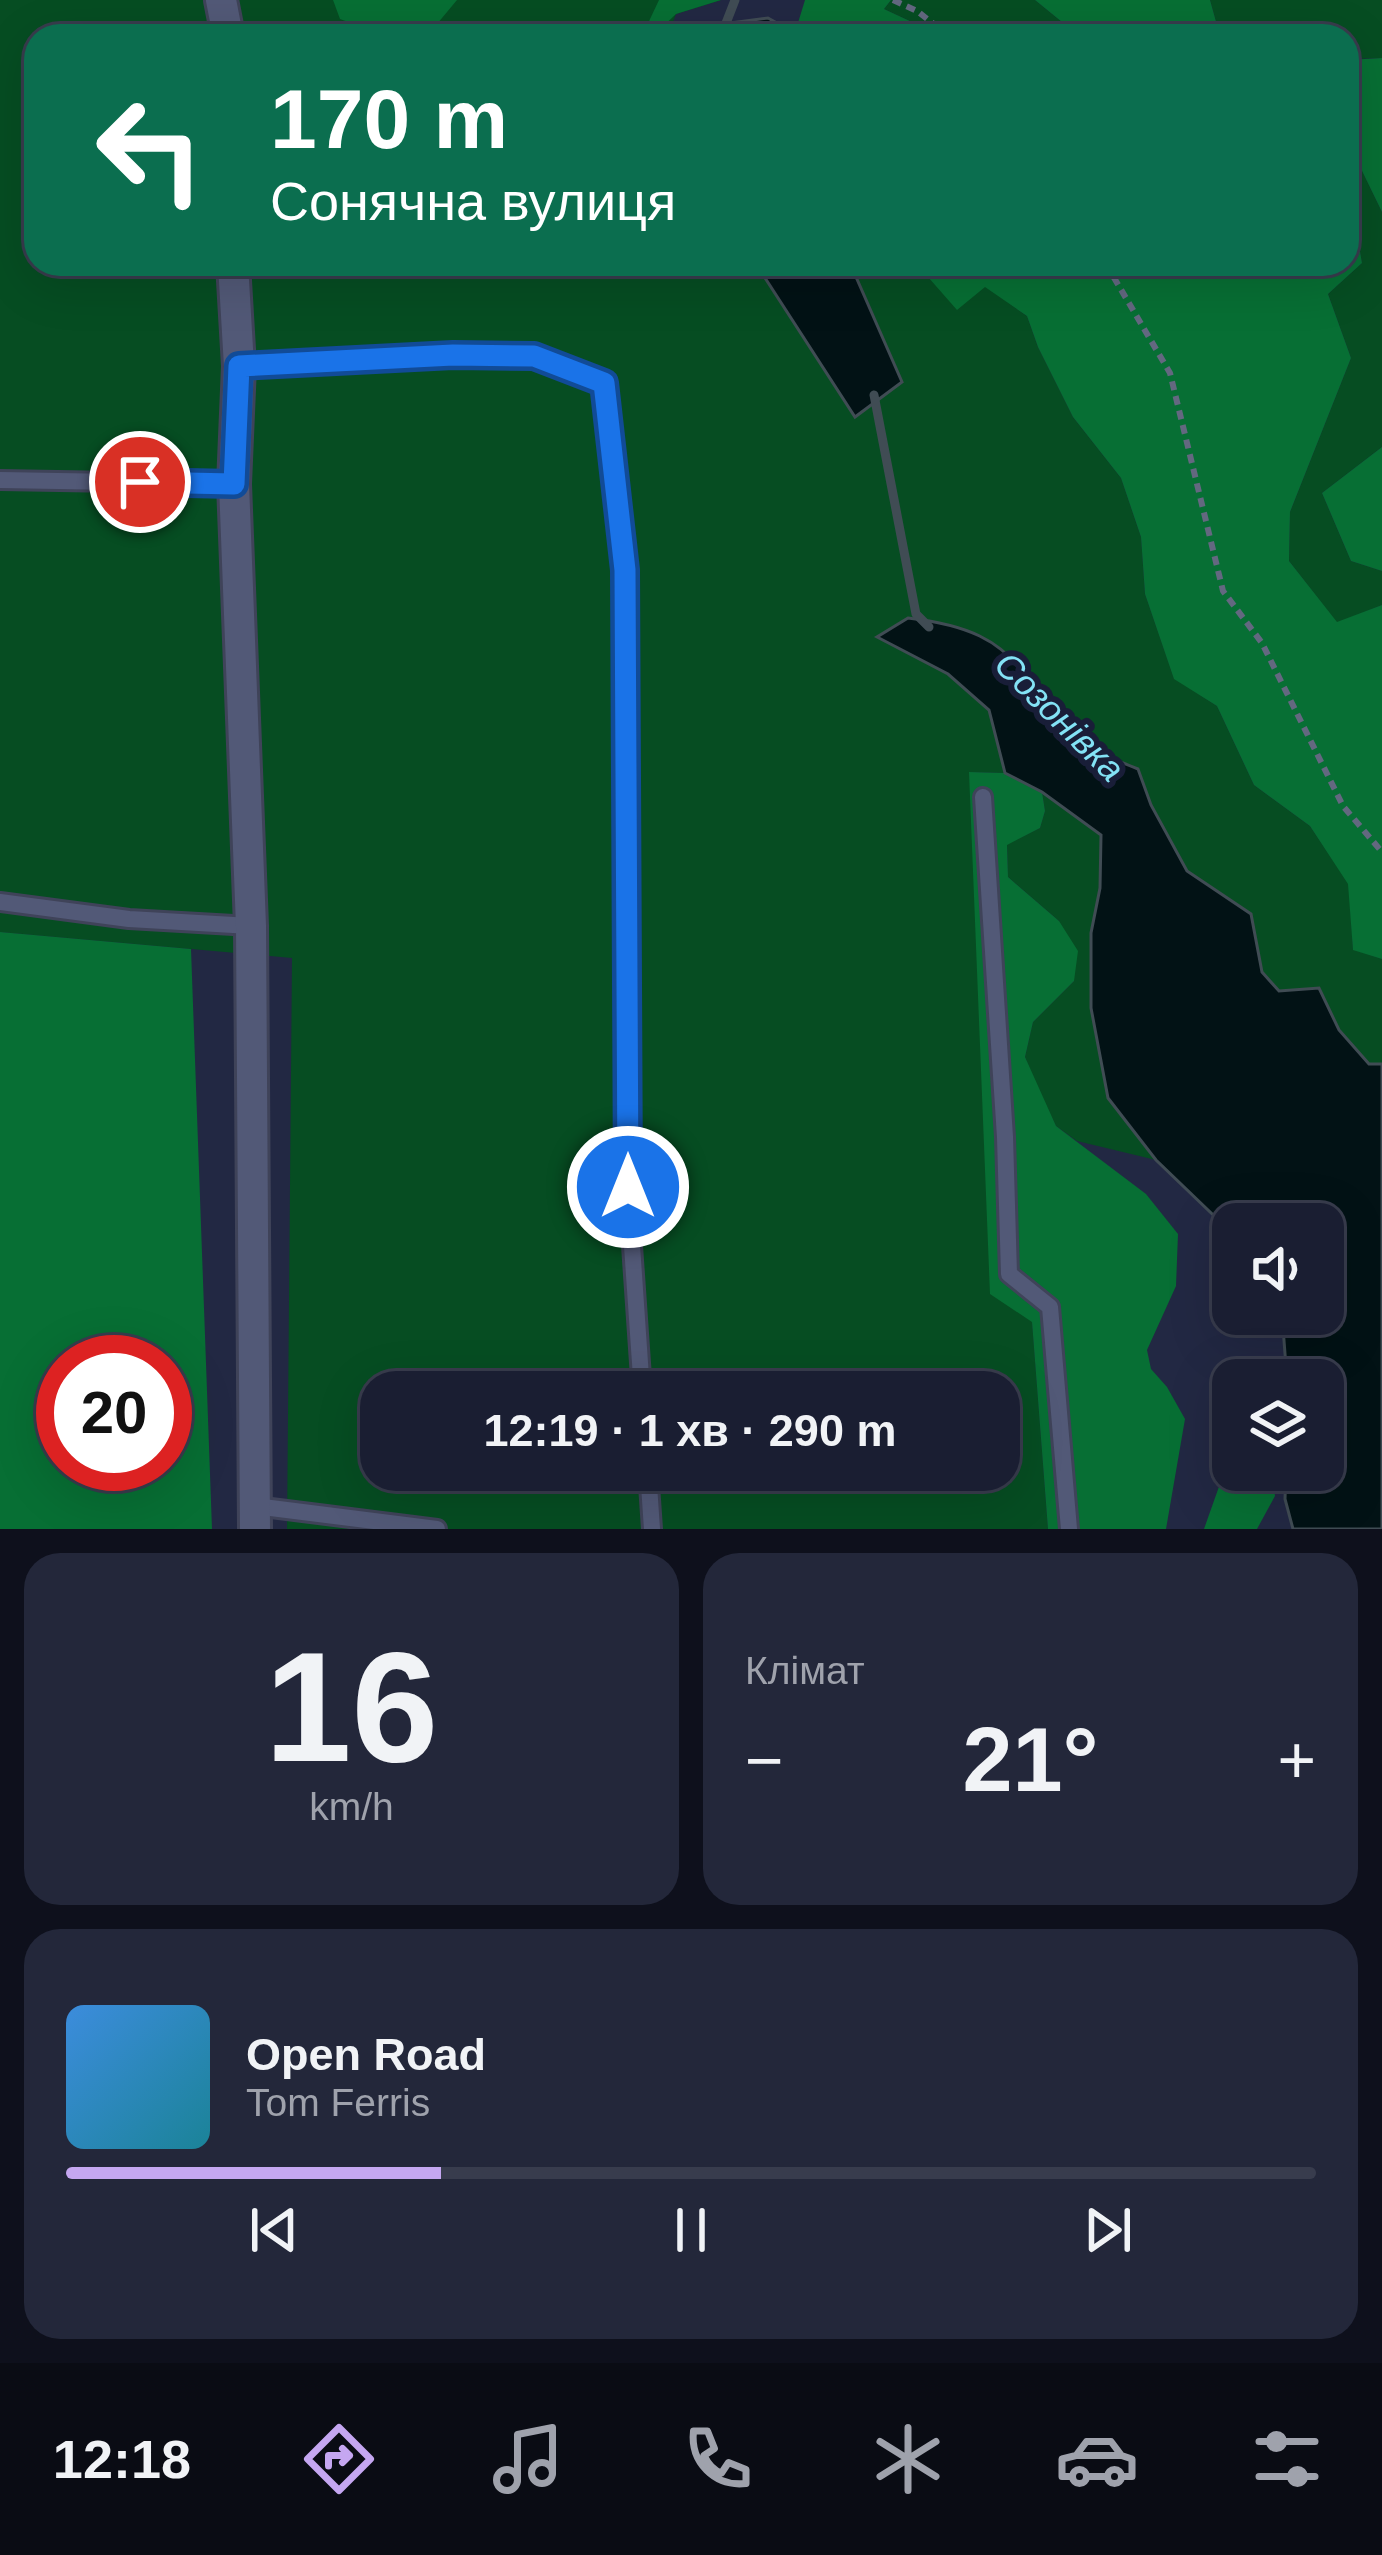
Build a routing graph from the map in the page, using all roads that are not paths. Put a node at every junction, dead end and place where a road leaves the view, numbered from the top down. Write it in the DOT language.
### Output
graph roads {
  1 [pos="234,276"];
  2 [pos="239,366"];
  3 [pos="0,480"];
  4 [pos="234,484"];
  5 [pos="982,797"];
  6 [pos="0,902"];
  7 [pos="251,926"];
  8 [pos="641,1371"];
  9 [pos="649,1491"];
  10 [pos="255,1517"];
  11 [pos="437,1529"];
  12 [pos="652,1529"];
  13 [pos="1069,1529"];
  1 -- 2 [label="street"];
  2 -- 4 [label="street"];
  2 -- 8 [label="lane"];
  3 -- 4 [label="lane"];
  4 -- 7 [label="street"];
  5 -- 13 [label="lane"];
  6 -- 7 [label="lane"];
  7 -- 10 [label="street"];
  9 -- 12 [label="lane"];
  10 -- 11 [label="lane"];
}
